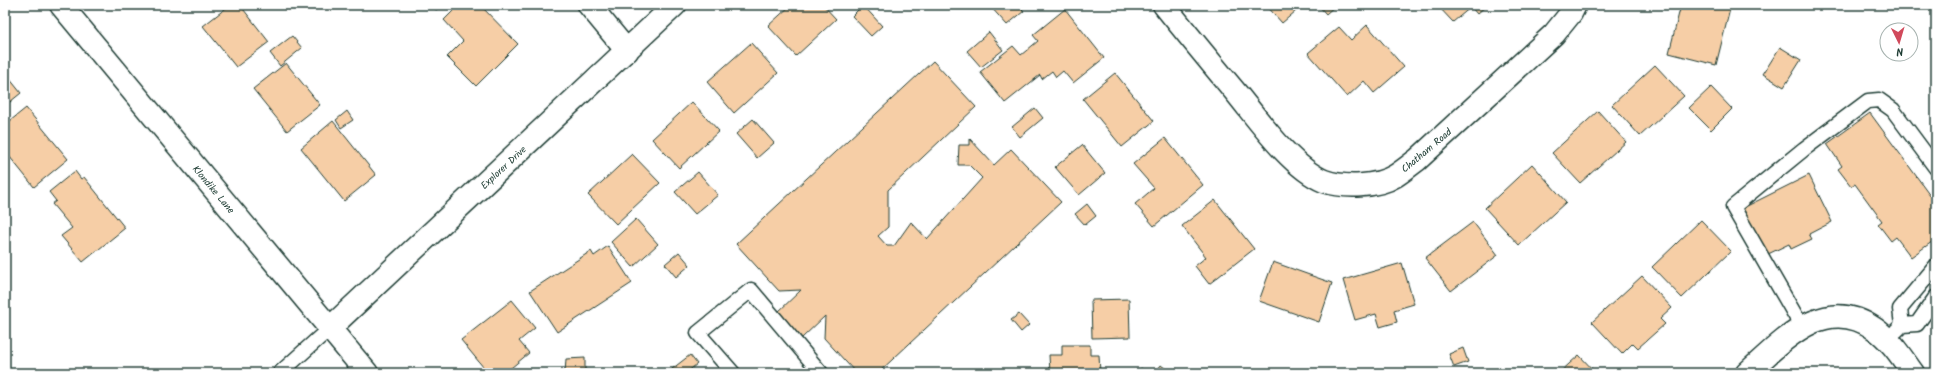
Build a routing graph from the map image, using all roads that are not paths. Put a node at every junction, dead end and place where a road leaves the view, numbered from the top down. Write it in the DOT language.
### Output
graph roads {
  1 [pos="61,5"];
  2 [pos="588,5"];
  3 [pos="676,5"];
  4 [pos="1164,5"];
  5 [pos="1574,5"];
  6 [pos="627,51"];
  7 [pos="1936,168"];
  8 [pos="1936,266"];
  9 [pos="1936,297"];
  10 [pos="1802,327"];
  11 [pos="330,328"];
  12 [pos="1895,333"];
  13 [pos="280,373"];
  14 [pos="367,373"];
  15 [pos="733,373"];
  16 [pos="821,373"];
  17 [pos="1748,373"];
  18 [pos="1913,373"];
  1 -- 11 [label="street, Klondike Lane"];
  2 -- 6 [label="street"];
  3 -- 6 [label="street, Explorer Drive"];
  4 -- 5 [label="street, Chatham Road"];
  6 -- 11 [label="street, Explorer Drive"];
  7 -- 10 [label="lane"];
  8 -- 12 [label="lane"];
  9 -- 12 [label="lane"];
  10 -- 12 [label="street"];
  10 -- 17 [label="street"];
  11 -- 13 [label="lane"];
  11 -- 14 [label="street, Klondike Lane"];
  12 -- 18 [label="street"];
  15 -- 16 [label="lane"];
}
